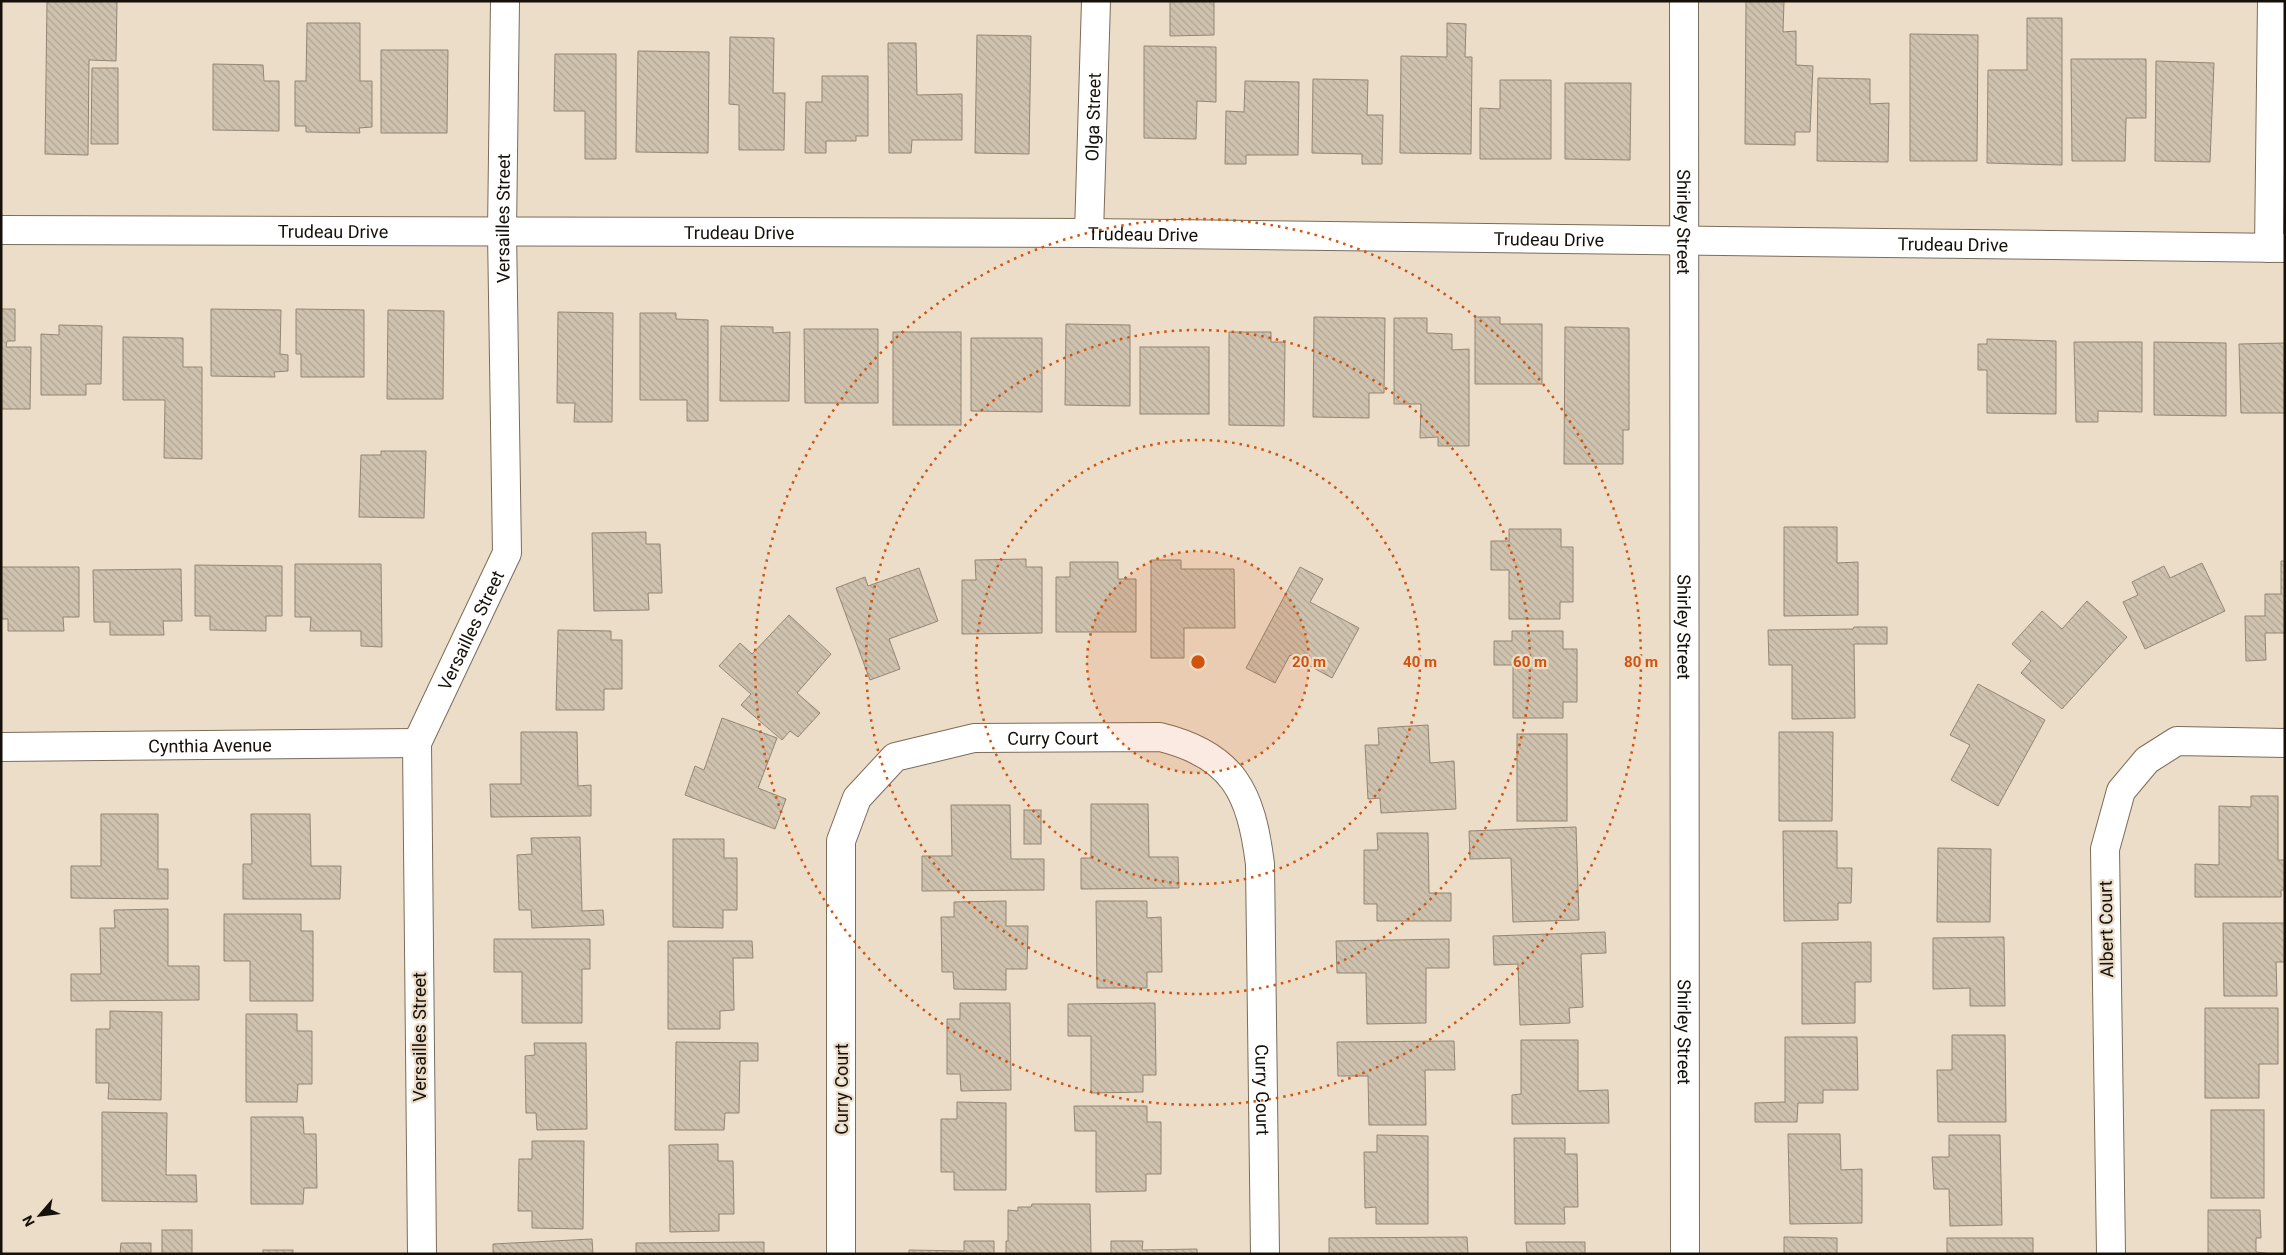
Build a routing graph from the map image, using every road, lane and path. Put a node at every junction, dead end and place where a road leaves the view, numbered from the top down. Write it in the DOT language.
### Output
graph roads {
  1 [pos="505,1"];
  2 [pos="1096,1"];
  3 [pos="1684,1"];
  4 [pos="2272,1"];
  5 [pos="1,230"];
  6 [pos="502,232"];
  7 [pos="1089,233"];
  8 [pos="1685,240"];
  9 [pos="2277,248"];
  10 [pos="417,742"];
  11 [pos="2285,743"];
  12 [pos="1,747"];
  13 [pos="422,1254"];
  14 [pos="842,1254"];
  15 [pos="1265,1254"];
  16 [pos="1685,1254"];
  17 [pos="2111,1254"];
  1 -- 6 [label="street, Versailles Street"];
  2 -- 7 [label="street, Olga Street"];
  3 -- 8 [label="street, Shirley Street"];
  4 -- 9 [label="street"];
  5 -- 6 [label="street, Trudeau Drive"];
  6 -- 7 [label="street, Trudeau Drive"];
  6 -- 10 [label="street, Versailles Street"];
  7 -- 8 [label="street, Trudeau Drive"];
  8 -- 9 [label="street, Trudeau Drive"];
  8 -- 16 [label="street, Shirley Street"];
  10 -- 12 [label="street, Cynthia Avenue"];
  10 -- 13 [label="street, Versailles Street"];
  11 -- 17 [label="street, Albert Court"];
  14 -- 15 [label="street, Curry Court"];
}
